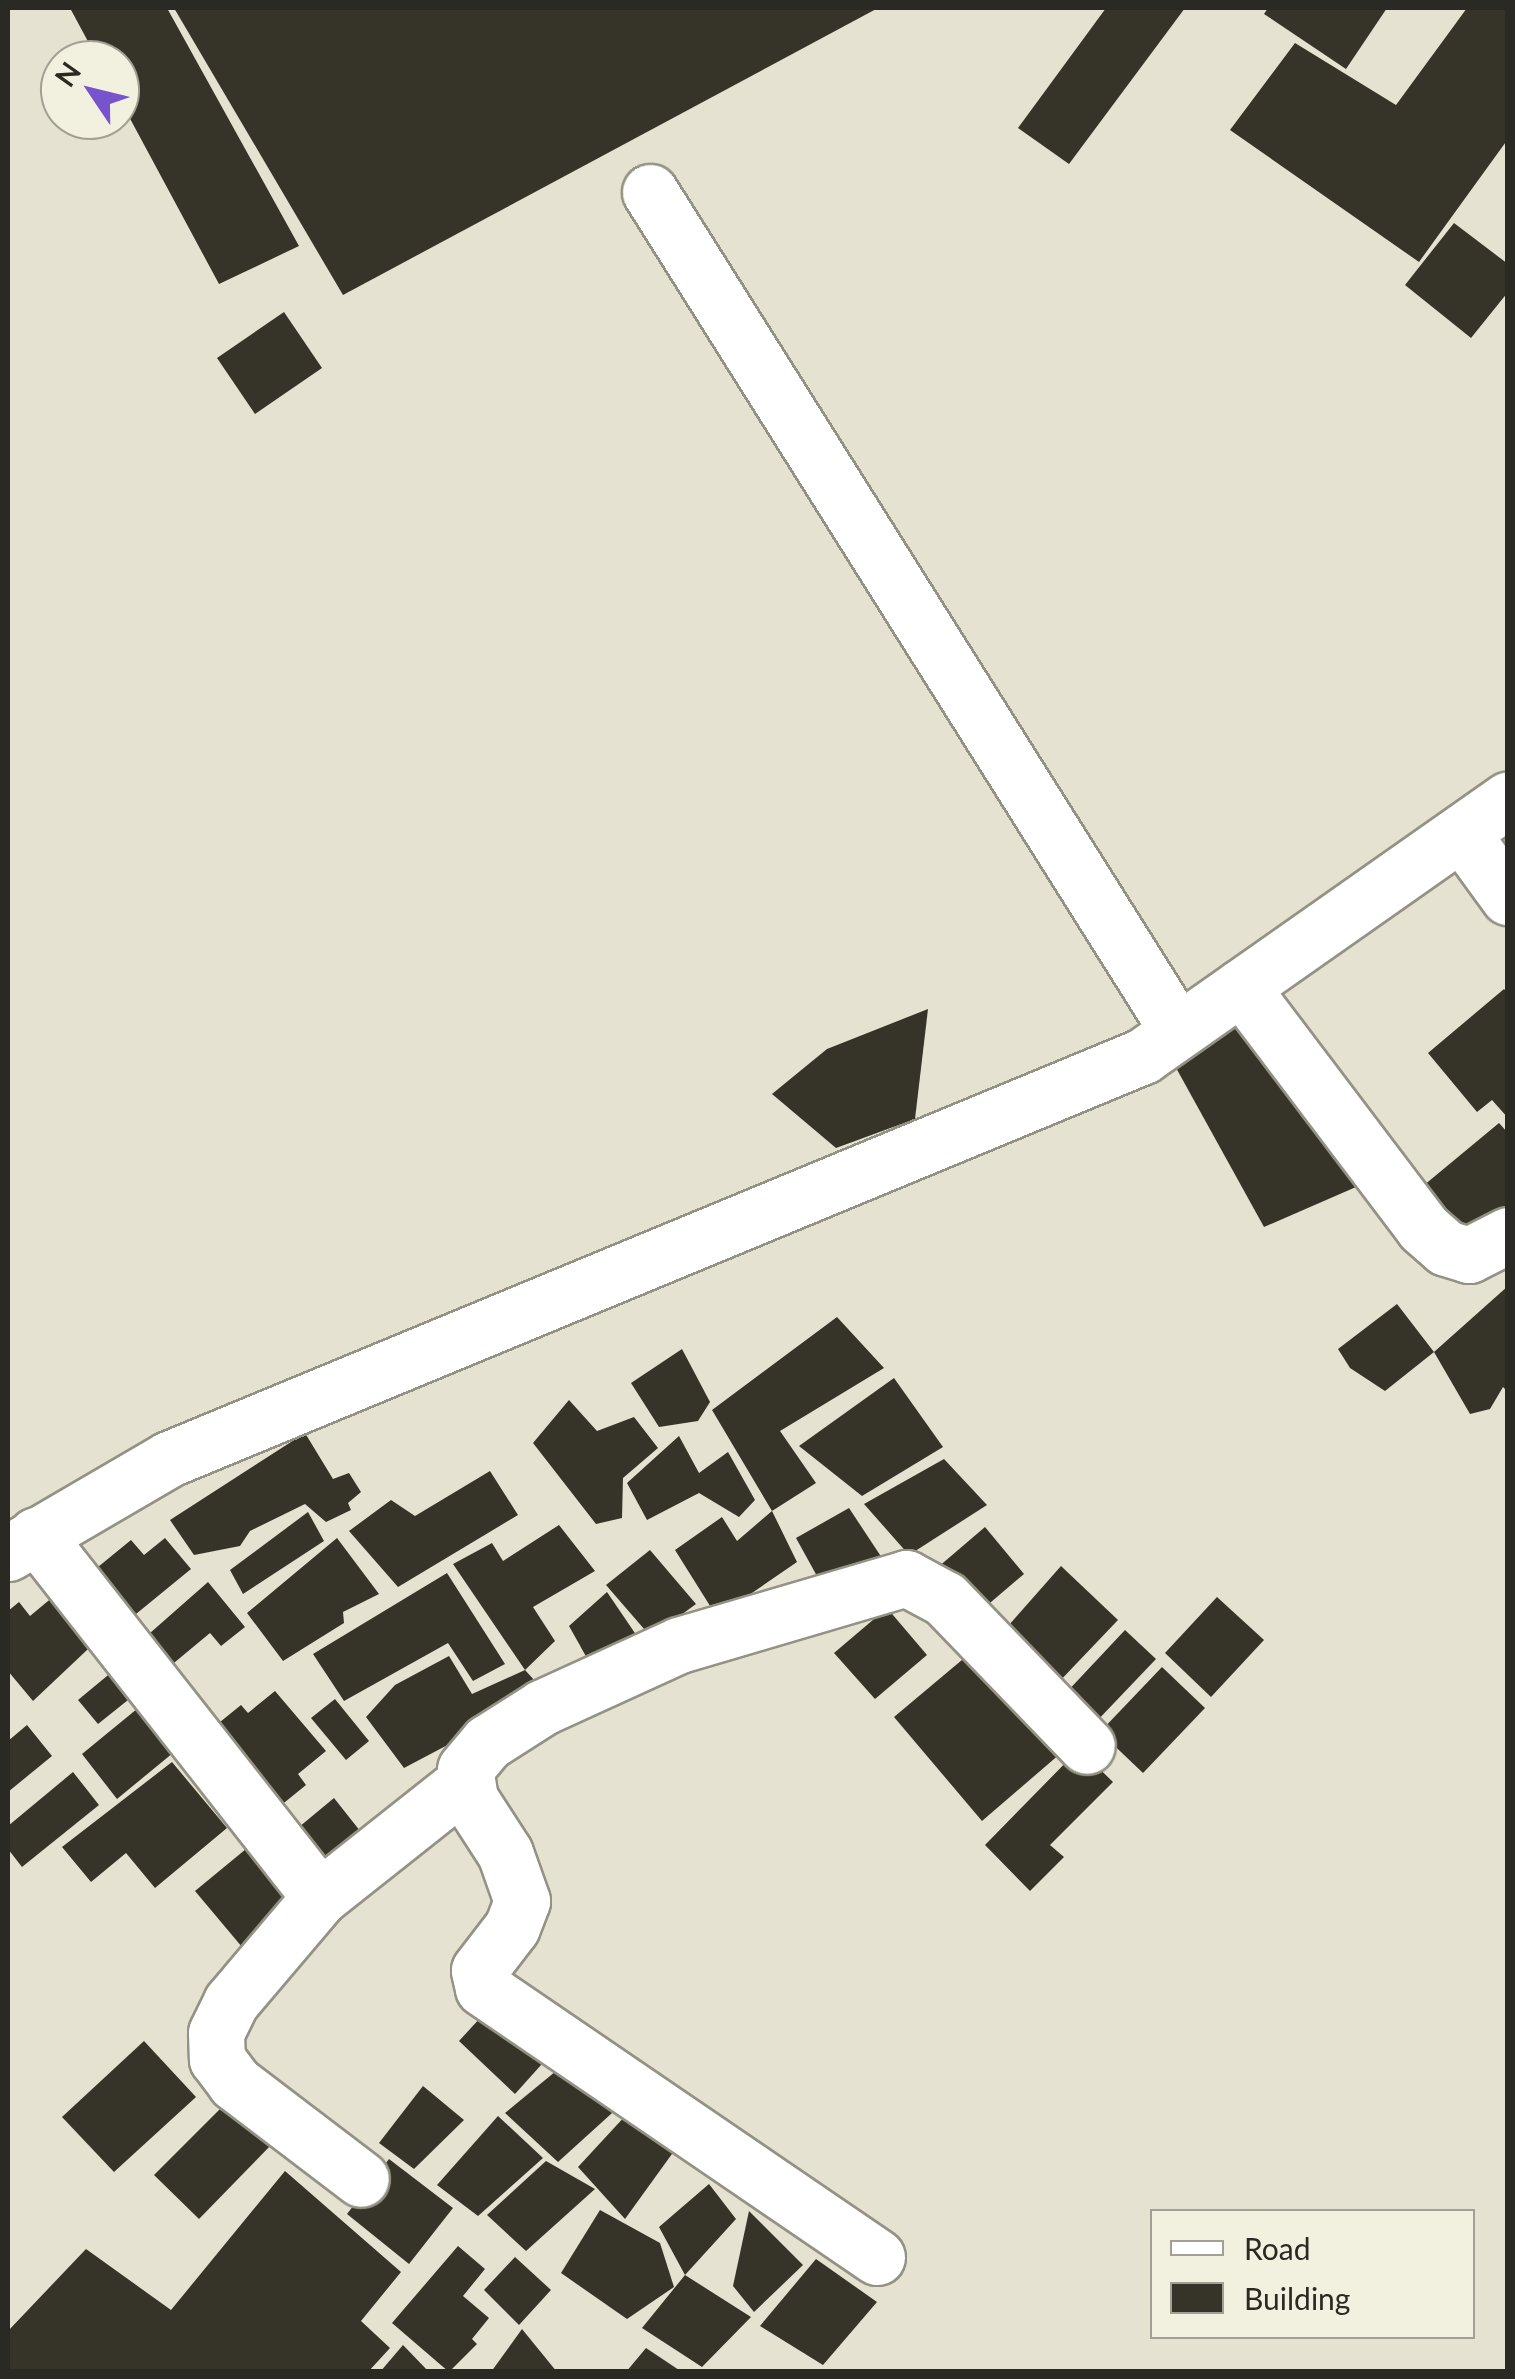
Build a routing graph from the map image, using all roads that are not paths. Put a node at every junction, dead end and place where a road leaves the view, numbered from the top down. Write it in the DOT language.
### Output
graph roads {
  1 [pos="650,192"];
  2 [pos="1508,798"];
  3 [pos="1463,835"];
  4 [pos="1508,896"];
  5 [pos="1240,987"];
  6 [pos="1178,1031"];
  7 [pos="1508,1236"];
  8 [pos="22,1544"];
  9 [pos="1087,1746"];
  10 [pos="464,1783"];
  11 [pos="320,1898"];
  12 [pos="361,2179"];
  13 [pos="877,2257"];
  1 -- 6 [label="street"];
  2 -- 3 [label="street"];
  3 -- 4 [label="street"];
  3 -- 5 [label="street"];
  5 -- 6 [label="street"];
  5 -- 7 [label="street"];
  6 -- 8 [label="street"];
  8 -- 11 [label="street"];
  9 -- 10 [label="street"];
  10 -- 11 [label="street"];
  10 -- 13 [label="street"];
  11 -- 12 [label="street"];
}
